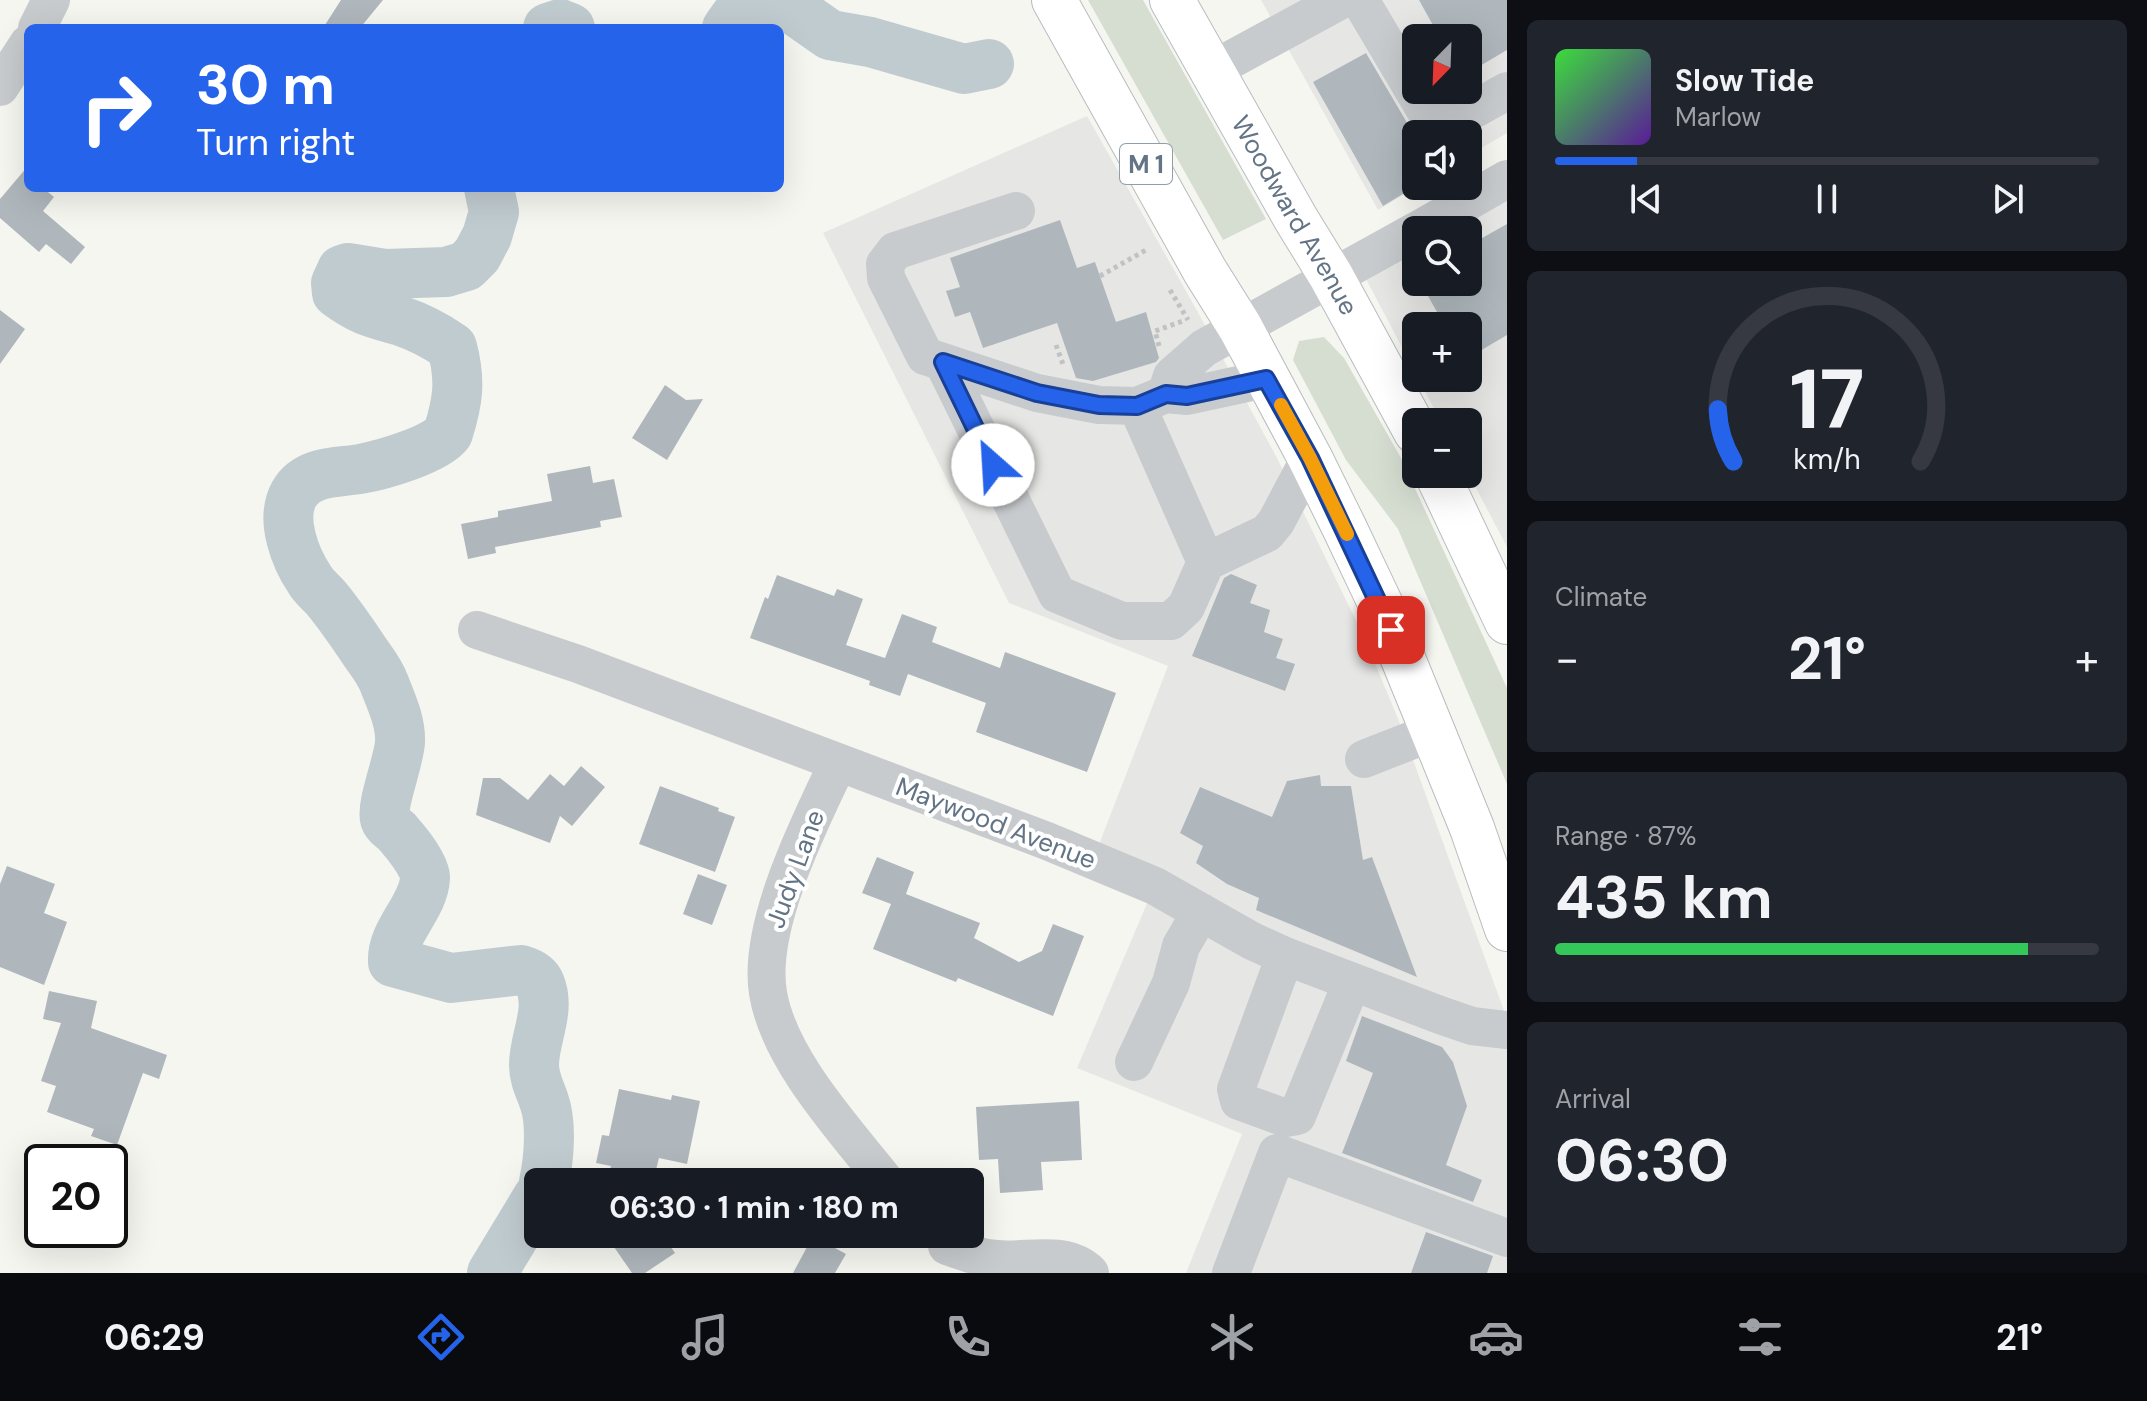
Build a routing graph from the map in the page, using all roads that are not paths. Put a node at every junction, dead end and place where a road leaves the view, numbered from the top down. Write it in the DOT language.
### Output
graph roads {
  1 [pos="51,0"];
  2 [pos="1054,0"];
  3 [pos="1172,0"];
  4 [pos="1341,0"];
  5 [pos="1360,0"];
  6 [pos="39,24"];
  7 [pos="24,50"];
  8 [pos="1212,70"];
  9 [pos="0,87"];
  10 [pos="1507,92"];
  11 [pos="1507,179"];
  12 [pos="1016,211"];
  13 [pos="1442,216"];
  14 [pos="1402,238"];
  15 [pos="1331,276"];
  16 [pos="1240,327"];
  17 [pos="943,362"];
  18 [pos="1266,379"];
  19 [pos="1151,400"];
  20 [pos="1403,408"];
  21 [pos="1310,458"];
  22 [pos="1444,488"];
  23 [pos="1206,562"];
  24 [pos="1507,622"];
  25 [pos="477,630"];
  26 [pos="1433,732"];
  27 [pos="1364,759"];
  28 [pos="838,763"];
  29 [pos="1490,839"];
  30 [pos="1201,912"];
  31 [pos="1507,929"];
  32 [pos="1285,956"];
  33 [pos="1352,982"];
  34 [pos="1507,1030"];
  35 [pos="1134,1062"];
  36 [pos="875,1168"];
  37 [pos="1507,1238"];
  38 [pos="949,1248"];
  39 [pos="958,1248"];
  40 [pos="975,1273"];
  41 [pos="1090,1273"];
  42 [pos="1231,1273"];
  1 -- 6 [label="street"];
  2 -- 16 [label="main road, M 1"];
  3 -- 8 [label="main road, Woodward Avenue"];
  4 -- 8 [label="street"];
  5 -- 10 [label="street"];
  7 -- 9 [label="street"];
  8 -- 15 [label="main road, Woodward Avenue"];
  11 -- 13 [label="street"];
  12 -- 17 [label="street"];
  14 -- 15 [label="street"];
  15 -- 16 [label="street"];
  15 -- 20 [label="main road, Woodward Avenue"];
  16 -- 18 [label="main road, M 1"];
  16 -- 19 [label="street"];
  17 -- 19 [label="street"];
  17 -- 23 [label="street"];
  18 -- 19 [label="street"];
  18 -- 21 [label="main road, M 1"];
  19 -- 23 [label="street"];
  21 -- 23 [label="street"];
  21 -- 26 [label="main road, M 1"];
  22 -- 24 [label="main road"];
  25 -- 28 [label="street, Maywood Avenue"];
  26 -- 27 [label="street"];
  26 -- 29 [label="main road, M 1"];
  28 -- 30 [label="street, Maywood Avenue"];
  28 -- 36 [label="street, Judy Lane"];
  29 -- 31 [label="main road, M 1"];
  30 -- 32 [label="street, Maywood Avenue"];
  30 -- 35 [label="street"];
  32 -- 33 [label="street, Maywood Avenue"];
  32 -- 33 [label="street"];
  33 -- 34 [label="street, Maywood Avenue"];
  37 -- 42 [label="street"];
  38 -- 40 [label="street"];
  39 -- 41 [label="street"];
}
